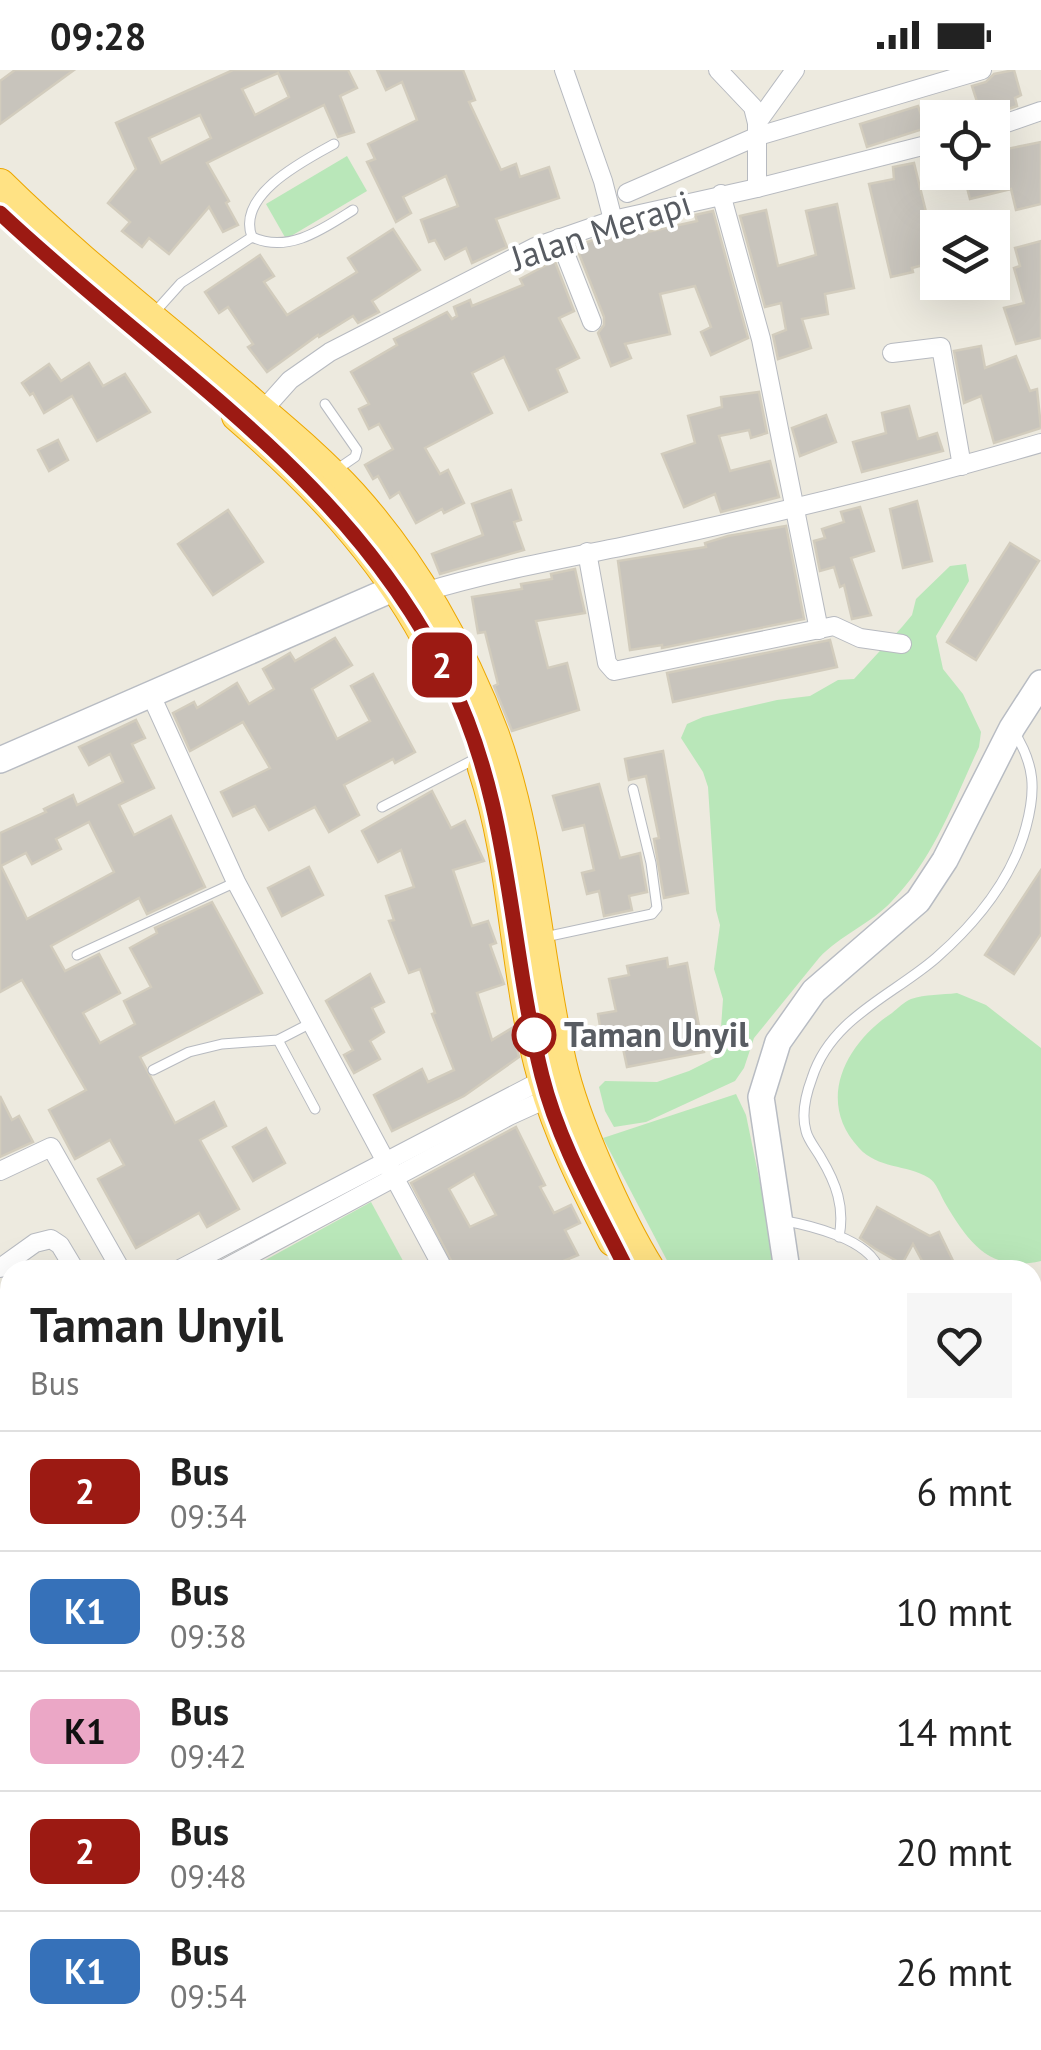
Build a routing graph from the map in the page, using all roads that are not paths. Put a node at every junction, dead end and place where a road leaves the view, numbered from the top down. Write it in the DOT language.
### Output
graph roads {
  1 [pos="564,70"];
  2 [pos="718,70"];
  3 [pos="796,70"];
  4 [pos="982,70"];
  5 [pos="1041,110"];
  6 [pos="1010,121"];
  7 [pos="758,129"];
  8 [pos="334,144"];
  9 [pos="920,147"];
  10 [pos="0,184"];
  11 [pos="757,188"];
  12 [pos="627,193"];
  13 [pos="721,194"];
  14 [pos="353,210"];
  15 [pos="0,213"];
  16 [pos="613,220"];
  17 [pos="252,238"];
  18 [pos="558,238"];
  19 [pos="592,322"];
  20 [pos="144,325"];
  21 [pos="892,353"];
  22 [pos="325,404"];
  23 [pos="256,419"];
  24 [pos="1041,444"];
  25 [pos="962,466"];
  26 [pos="323,482"];
  27 [pos="793,507"];
  28 [pos="587,552"];
  29 [pos="412,587"];
  30 [pos="819,630"];
  31 [pos="902,644"];
  32 [pos="1041,683"];
  33 [pos="150,693"];
  34 [pos="1012,728"];
  35 [pos="480,757"];
  36 [pos="0,760"];
  37 [pos="633,789"];
  38 [pos="382,807"];
  39 [pos="236,882"];
  40 [pos="528,939"];
  41 [pos="76,955"];
  42 [pos="311,1023"];
  43 [pos="278,1040"];
  44 [pos="154,1070"];
  45 [pos="556,1084"];
  46 [pos="315,1108"];
  47 [pos="391,1170"];
  48 [pos="0,1171"];
  49 [pos="310,1212"];
  50 [pos="778,1220"];
  51 [pos="839,1237"];
  52 [pos="11,1260"];
  53 [pos="69,1260"];
  54 [pos="115,1260"];
  55 [pos="201,1260"];
  56 [pos="237,1260"];
  57 [pos="439,1260"];
  58 [pos="623,1260"];
  59 [pos="644,1260"];
  60 [pos="785,1260"];
  61 [pos="873,1260"];
  1 -- 16 [label="street"];
  2 -- 7 [label="street"];
  3 -- 7 [label="street"];
  4 -- 7 [label="street"];
  5 -- 6 [label="street"];
  7 -- 11 [label="street"];
  7 -- 12 [label="street"];
  8 -- 17 [label="lane"];
  9 -- 11 [label="street, Jalan Merapi"];
  10 -- 20 [label="highway"];
  11 -- 13 [label="street, Jalan Merapi"];
  13 -- 16 [label="street, Jalan Merapi"];
  13 -- 27 [label="street"];
  14 -- 17 [label="lane"];
  15 -- 20 [label="highway"];
  16 -- 18 [label="street, Jalan Merapi"];
  17 -- 20 [label="lane"];
  18 -- 19 [label="street"];
  18 -- 23 [label="street, Jalan Merapi"];
  20 -- 23 [label="highway"];
  21 -- 25 [label="street"];
  22 -- 26 [label="lane"];
  23 -- 26 [label="highway"];
  24 -- 25 [label="street"];
  25 -- 27 [label="street"];
  26 -- 29 [label="highway"];
  27 -- 28 [label="street"];
  27 -- 30 [label="street"];
  28 -- 29 [label="street"];
  28 -- 30 [label="street"];
  29 -- 33 [label="main road"];
  29 -- 35 [label="highway"];
  29 -- 40 [label="highway"];
  30 -- 31 [label="street"];
  32 -- 34 [label="main road"];
  33 -- 36 [label="main road"];
  33 -- 39 [label="street"];
  34 -- 50 [label="main road"];
  34 -- 51 [label="lane"];
  35 -- 38 [label="lane"];
  35 -- 40 [label="highway"];
  37 -- 40 [label="lane"];
  39 -- 41 [label="lane"];
  39 -- 42 [label="street"];
  40 -- 45 [label="highway"];
  42 -- 43 [label="lane"];
  42 -- 47 [label="street"];
  43 -- 44 [label="lane"];
  43 -- 46 [label="lane"];
  45 -- 47 [label="street"];
  45 -- 58 [label="highway"];
  45 -- 59 [label="highway"];
  47 -- 49 [label="street"];
  47 -- 57 [label="street"];
  48 -- 54 [label="street"];
  49 -- 55 [label="street"];
  49 -- 56 [label="street"];
  50 -- 51 [label="lane"];
  50 -- 60 [label="main road"];
  51 -- 61 [label="lane"];
  52 -- 53 [label="street"];
}
